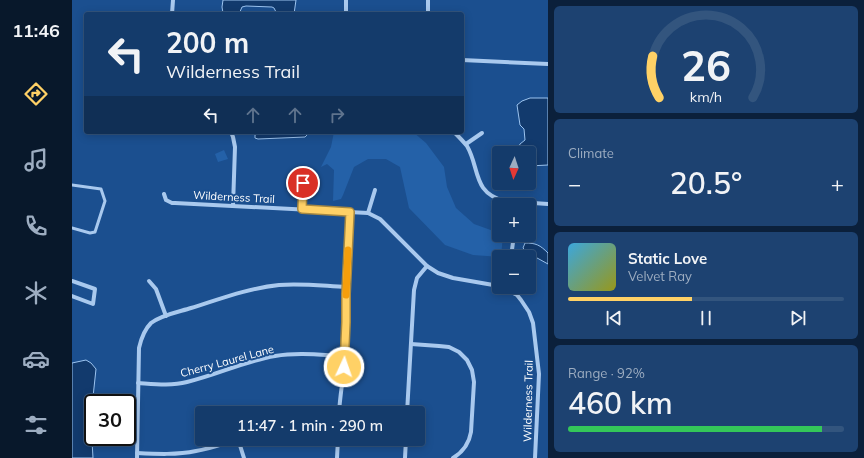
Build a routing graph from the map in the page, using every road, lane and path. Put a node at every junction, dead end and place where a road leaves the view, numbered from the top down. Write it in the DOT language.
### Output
graph roads {
  1 [pos="173,0"];
  2 [pos="346,0"];
  3 [pos="428,0"];
  4 [pos="172,12"];
  5 [pos="346,12"];
  6 [pos="428,12"];
  7 [pos="464,60"];
  8 [pos="548,64"];
  9 [pos="482,133"];
  10 [pos="232,134"];
  11 [pos="456,134"];
  12 [pos="466,144"];
  13 [pos="303,183"];
  14 [pos="72,185"];
  15 [pos="375,190"];
  16 [pos="164,194"];
  17 [pos="493,198"];
  18 [pos="536,204"];
  19 [pos="548,204"];
  20 [pos="233,206"];
  21 [pos="302,209"];
  22 [pos="350,212"];
  23 [pos="368,213"];
  24 [pos="72,228"];
  25 [pos="427,266"];
  26 [pos="72,281"];
  27 [pos="149,281"];
  28 [pos="492,285"];
  29 [pos="346,286"];
  30 [pos="515,294"];
  31 [pos="72,297"];
  32 [pos="166,316"];
  33 [pos="411,344"];
  34 [pos="345,356"];
  35 [pos="138,383"];
  36 [pos="339,406"];
  37 [pos="407,406"];
  38 [pos="217,446"];
  39 [pos="240,446"];
  40 [pos="338,446"];
  41 [pos="406,446"];
  42 [pos="137,453"];
  43 [pos="137,458"];
  44 [pos="244,458"];
  45 [pos="337,458"];
  46 [pos="405,458"];
  47 [pos="453,458"];
  48 [pos="536,458"];
  1 -- 4 [label="street"];
  2 -- 5 [label="street"];
  3 -- 6 [label="street"];
  7 -- 8 [label="street"];
  9 -- 12 [label="street"];
  10 -- 20 [label="street"];
  11 -- 12 [label="street"];
  12 -- 17 [label="street"];
  13 -- 21 [label="street"];
  14 -- 24 [label="lane"];
  15 -- 23 [label="street"];
  16 -- 20 [label="street, Wilderness Trail"];
  18 -- 19 [label="street"];
  20 -- 21 [label="street, Wilderness Trail"];
  21 -- 22 [label="street, Wilderness Trail"];
  22 -- 23 [label="street, Wilderness Trail"];
  22 -- 29 [label="street"];
  23 -- 25 [label="street"];
  25 -- 28 [label="street"];
  25 -- 33 [label="street"];
  26 -- 31 [label="street"];
  27 -- 32 [label="street"];
  29 -- 32 [label="street"];
  29 -- 34 [label="street"];
  30 -- 48 [label="street, Wilderness Trail"];
  32 -- 35 [label="street"];
  33 -- 37 [label="street"];
  33 -- 47 [label="street"];
  34 -- 35 [label="street, Cherry Laurel Lane"];
  34 -- 36 [label="street"];
  35 -- 42 [label="street"];
  38 -- 42 [label="street"];
  39 -- 44 [label="street"];
  40 -- 45 [label="street"];
  41 -- 46 [label="street"];
  42 -- 43 [label="street"];
}
